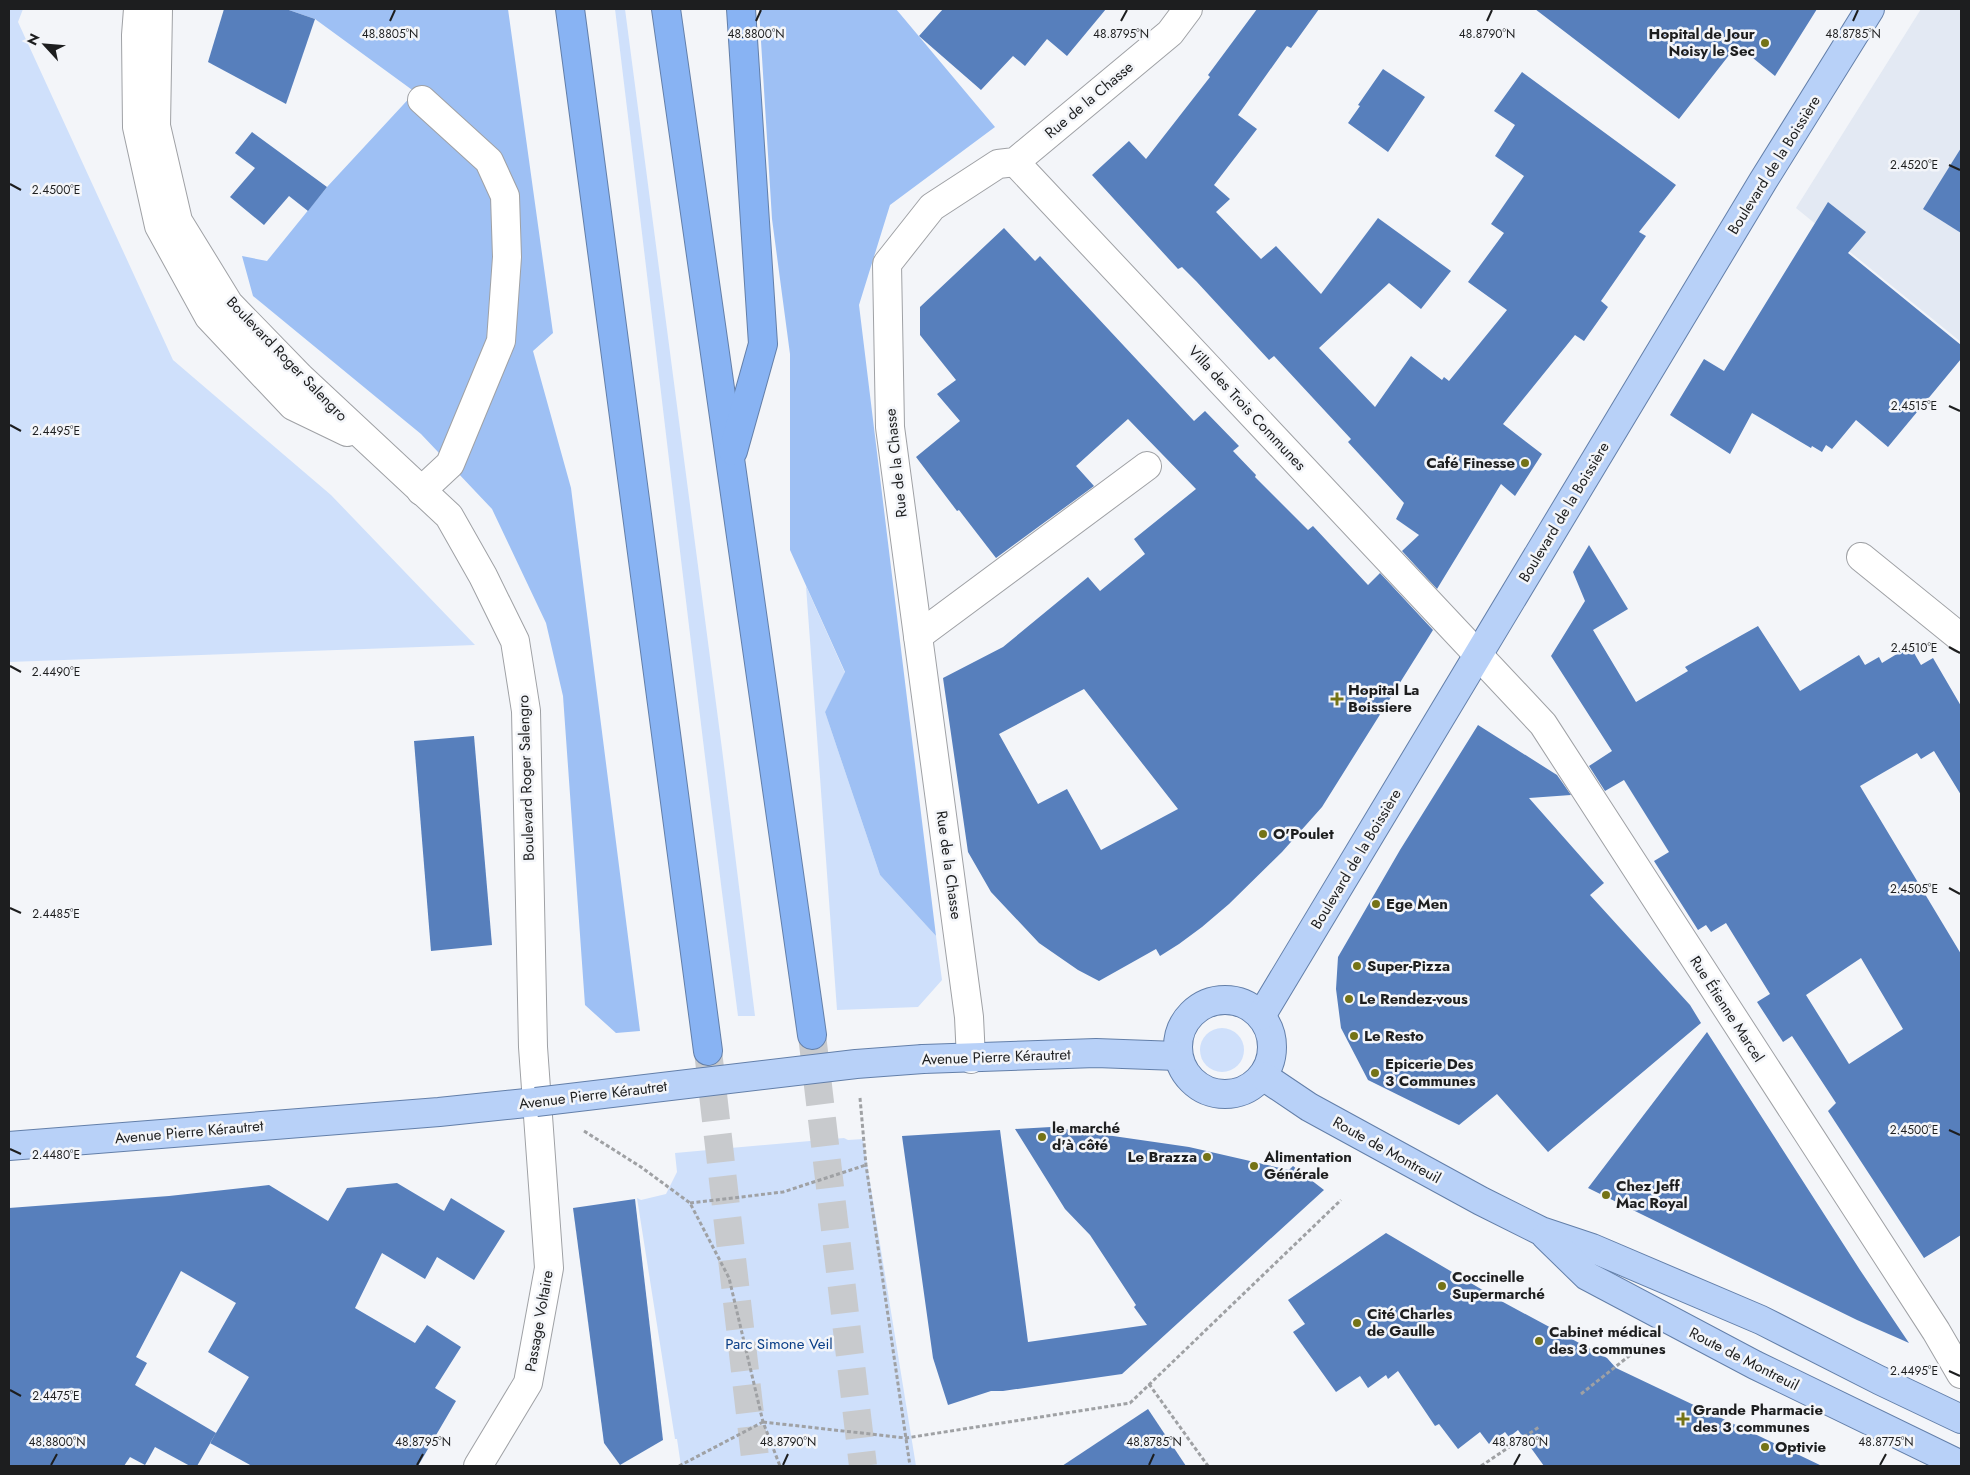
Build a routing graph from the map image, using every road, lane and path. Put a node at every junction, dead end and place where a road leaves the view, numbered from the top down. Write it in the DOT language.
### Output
graph roads {
  1 [pos="138,9"];
  2 [pos="158,9"];
  3 [pos="570,9"];
  4 [pos="666,9"];
  5 [pos="741,9"];
  6 [pos="1188,9"];
  7 [pos="1870,9"];
  8 [pos="422,100"];
  9 [pos="1015,162"];
  10 [pos="373,445"];
  11 [pos="730,462"];
  12 [pos="1147,466"];
  13 [pos="421,491"];
  14 [pos="1862,557"];
  15 [pos="918,636"];
  16 [pos="1961,638"];
  17 [pos="1478,654"];
  18 [pos="1261,1016"];
  19 [pos="812,1035"];
  20 [pos="708,1051"];
  21 [pos="1177,1056"];
  22 [pos="972,1059"];
  23 [pos="856,1064"];
  24 [pos="1263,1076"];
  25 [pos="536,1102"];
  26 [pos="583,1131"];
  27 [pos="9,1146"];
  28 [pos="866,1165"];
  29 [pos="1341,1200"];
  30 [pos="690,1204"];
  31 [pos="1541,1231"];
  32 [pos="1672,1321"];
  33 [pos="1961,1374"];
  34 [pos="1149,1384"];
  35 [pos="1581,1394"];
  36 [pos="1961,1419"];
  37 [pos="763,1422"];
  38 [pos="1539,1427"];
  39 [pos="906,1438"];
  40 [pos="478,1466"];
  41 [pos="679,1466"];
  42 [pos="780,1466"];
  43 [pos="910,1466"];
  44 [pos="1208,1466"];
  45 [pos="1481,1466"];
  46 [pos="1961,1466"];
  1 -- 10 [label="street, Boulevard Roger Salengro"];
  2 -- 10 [label="street, Boulevard Roger Salengro"];
  3 -- 20 [label="highway"];
  4 -- 11 [label="highway"];
  5 -- 11 [label="highway"];
  6 -- 9 [label="street, Rue de la Chasse"];
  7 -- 17 [label="main road, Boulevard de la Boissière"];
  8 -- 13 [label="street"];
  9 -- 15 [label="street, Rue de la Chasse"];
  9 -- 17 [label="street, Villa des Trois Communes"];
  10 -- 13 [label="street, Boulevard Roger Salengro"];
  11 -- 19 [label="highway"];
  12 -- 15 [label="street"];
  13 -- 25 [label="street, Boulevard Roger Salengro"];
  14 -- 16 [label="street"];
  15 -- 22 [label="street, Rue de la Chasse"];
  17 -- 18 [label="main road, Boulevard de la Boissière"];
  17 -- 33 [label="street, Rue Étienne Marcel"];
  18 -- 21 [label="main road"];
  18 -- 24 [label="main road"];
  21 -- 22 [label="main road, Avenue Pierre Kérautret"];
  21 -- 24 [label="main road"];
  22 -- 23 [label="main road, Avenue Pierre Kérautret, bridge"];
  23 -- 25 [label="main road, Avenue Pierre Kérautret, bridge"];
  23 -- 28 [label="path"];
  24 -- 31 [label="main road, Route de Montreuil"];
  25 -- 27 [label="main road, Avenue Pierre Kérautret"];
  25 -- 40 [label="street, Passage Voltaire"];
  26 -- 30 [label="path"];
  28 -- 30 [label="path"];
  28 -- 39 [label="path"];
  29 -- 34 [label="path"];
  30 -- 37 [label="path"];
  31 -- 32 [label="main road, Route de Montreuil"];
  31 -- 36 [label="main road, Route de Montreuil"];
  32 -- 35 [label="path"];
  32 -- 46 [label="main road, Route de Montreuil"];
  34 -- 39 [label="path"];
  34 -- 44 [label="path"];
  37 -- 39 [label="path"];
  37 -- 41 [label="path"];
  37 -- 42 [label="path"];
  38 -- 45 [label="path"];
  39 -- 43 [label="path"];
}
